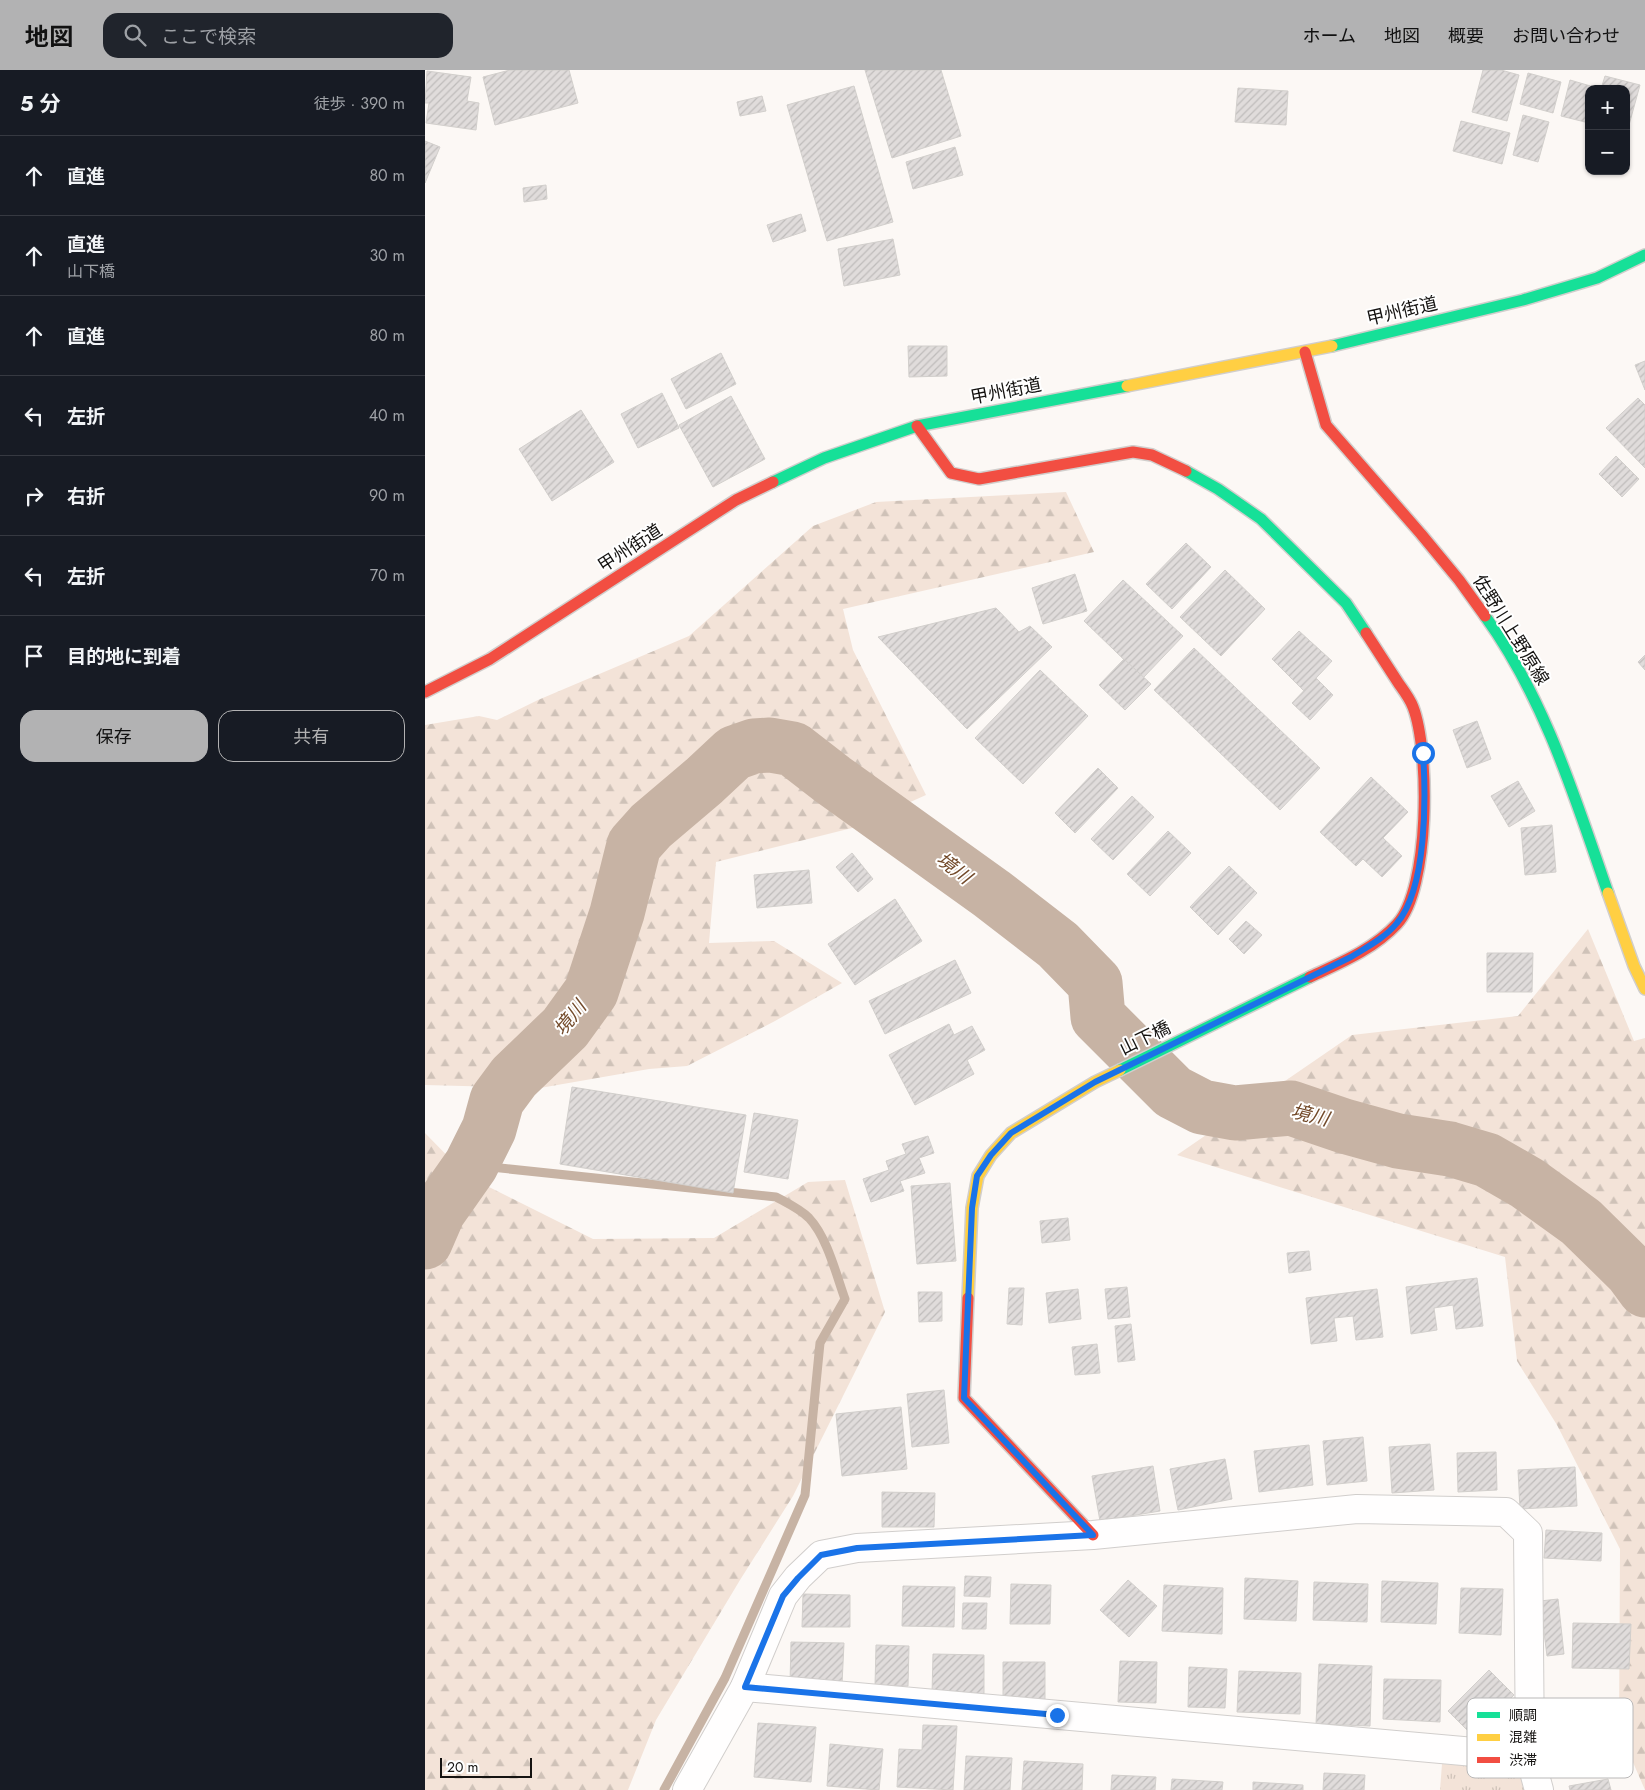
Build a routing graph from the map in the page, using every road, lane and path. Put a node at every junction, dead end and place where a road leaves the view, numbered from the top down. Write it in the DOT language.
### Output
graph roads {
  1 [pos="1645,255"];
  2 [pos="1305,352"];
  3 [pos="917,426"];
  4 [pos="425,692"];
  5 [pos="1645,989"];
  6 [pos="1093,1535"];
  7 [pos="745,1687"];
  8 [pos="1529,1698"];
  9 [pos="1467,1751"];
  10 [pos="687,1790"];
  1 -- 2 [label="main road, 甲州街道"];
  2 -- 3 [label="main road, 甲州街道"];
  2 -- 5 [label="main road, 佐野川上野原線"];
  3 -- 4 [label="main road, 甲州街道"];
  3 -- 6 [label="main road, 山下橋"];
  6 -- 7 [label="street"];
  6 -- 8 [label="street"];
  7 -- 9 [label="street"];
  7 -- 10 [label="street"];
}
